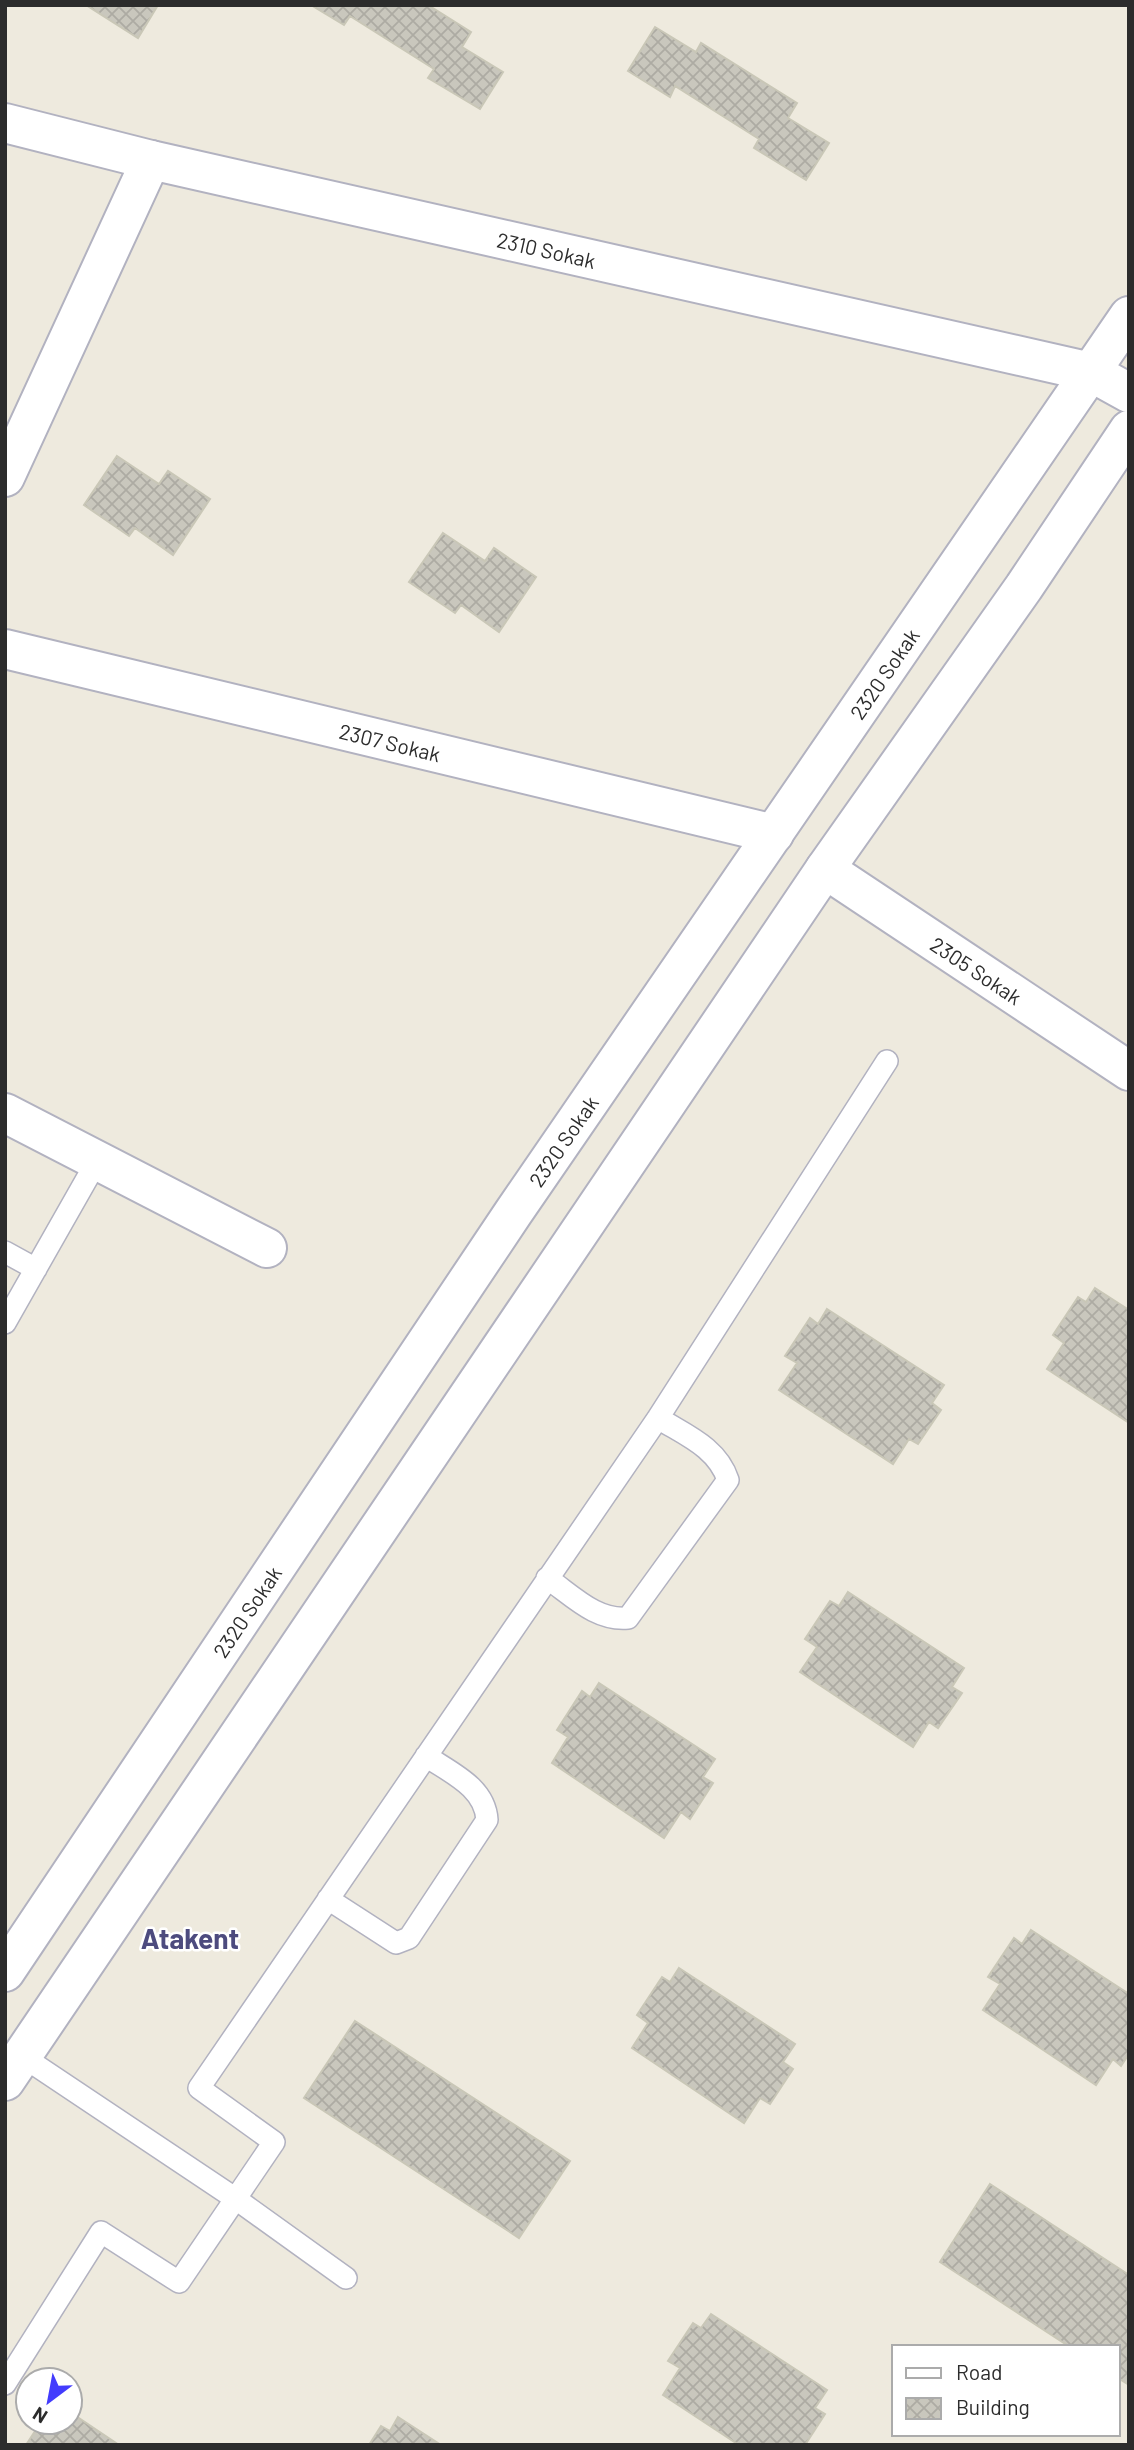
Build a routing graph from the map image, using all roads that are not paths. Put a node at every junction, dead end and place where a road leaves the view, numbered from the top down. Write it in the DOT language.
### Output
graph roads {
  1 [pos="5,123"];
  2 [pos="151,160"];
  3 [pos="1129,316"];
  4 [pos="1091,372"];
  5 [pos="1129,393"];
  6 [pos="1129,430"];
  7 [pos="5,477"];
  8 [pos="5,649"];
  9 [pos="774,834"];
  10 [pos="825,869"];
  11 [pos="887,1061"];
  12 [pos="1129,1071"];
  13 [pos="5,1113"];
  14 [pos="97,1161"];
  15 [pos="267,1248"];
  16 [pos="5,1252"];
  17 [pos="36,1269"];
  18 [pos="5,1323"];
  19 [pos="657,1418"];
  20 [pos="547,1578"];
  21 [pos="426,1756"];
  22 [pos="328,1899"];
  23 [pos="5,1972"];
  24 [pos="14,2069"];
  25 [pos="236,2199"];
  26 [pos="346,2278"];
  27 [pos="5,2384"];
  1 -- 2 [label="street, 2310 Sokak"];
  2 -- 4 [label="street, 2310 Sokak"];
  2 -- 7 [label="street"];
  3 -- 4 [label="street, 2320 Sokak"];
  4 -- 5 [label="street, 2310 Sokak"];
  4 -- 9 [label="street, 2320 Sokak"];
  6 -- 10 [label="street"];
  8 -- 9 [label="street, 2307 Sokak"];
  9 -- 23 [label="street, 2320 Sokak"];
  10 -- 12 [label="street, 2305 Sokak"];
  10 -- 24 [label="street"];
  11 -- 19 [label="lane"];
  13 -- 14 [label="street"];
  14 -- 15 [label="street"];
  14 -- 17 [label="lane"];
  16 -- 17 [label="lane"];
  17 -- 18 [label="lane"];
  19 -- 20 [label="lane"];
  19 -- 20 [label="lane"];
  20 -- 21 [label="lane"];
  21 -- 22 [label="lane"];
  21 -- 22 [label="lane"];
  22 -- 25 [label="lane"];
  24 -- 25 [label="lane"];
  25 -- 26 [label="lane"];
  25 -- 27 [label="lane"];
}
